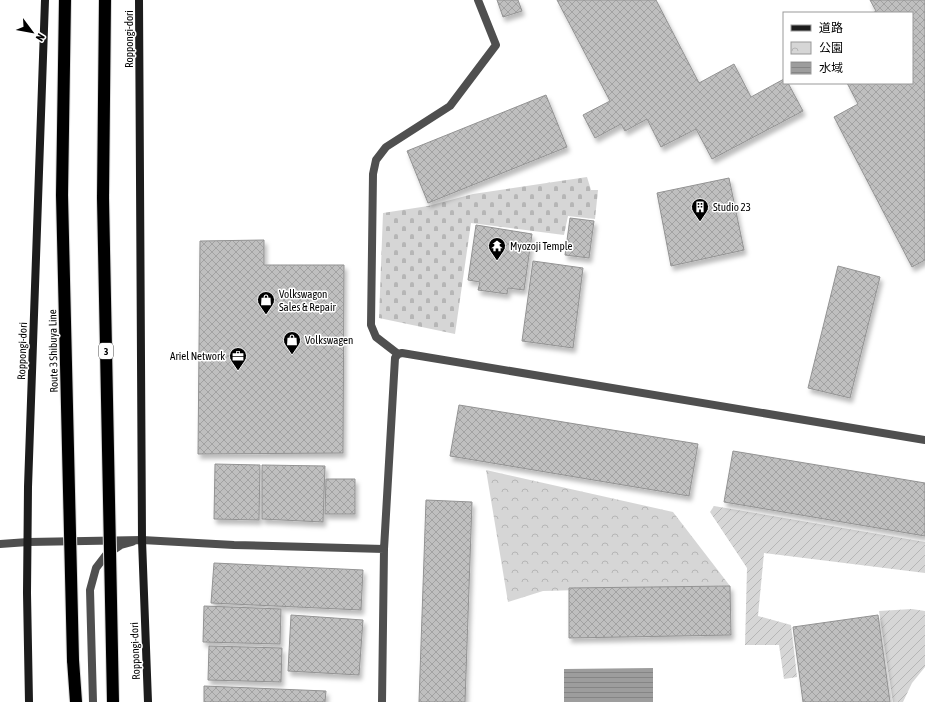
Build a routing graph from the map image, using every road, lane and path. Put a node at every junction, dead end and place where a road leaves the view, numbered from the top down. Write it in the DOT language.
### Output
graph roads {
  1 [pos="45,0"];
  2 [pos="65,0"];
  3 [pos="106,0"];
  4 [pos="139,0"];
  5 [pos="478,0"];
  6 [pos="398,354"];
  7 [pos="925,440"];
  8 [pos="142,540"];
  9 [pos="28,542"];
  10 [pos="0,544"];
  11 [pos="384,549"];
  12 [pos="73,660"];
  13 [pos="29,702"];
  14 [pos="73,702"];
  15 [pos="76,702"];
  16 [pos="93,702"];
  17 [pos="113,702"];
  18 [pos="148,702"];
  19 [pos="382,702"];
  1 -- 9 [label="main road, Roppongi-dori"];
  2 -- 12 [label="highway, Route 3 Shibuya Line, bridge"];
  3 -- 17 [label="highway, 3, bridge"];
  4 -- 8 [label="main road, Roppongi-dori"];
  5 -- 6 [label="street"];
  6 -- 7 [label="street"];
  6 -- 11 [label="street"];
  8 -- 9 [label="street"];
  8 -- 11 [label="street"];
  8 -- 16 [label="street"];
  8 -- 18 [label="main road, Roppongi-dori"];
  9 -- 10 [label="street"];
  9 -- 13 [label="main road, Roppongi-dori"];
  11 -- 19 [label="street"];
  12 -- 14 [label="highway"];
  12 -- 15 [label="highway, Route 3 Shibuya Line"];
}
